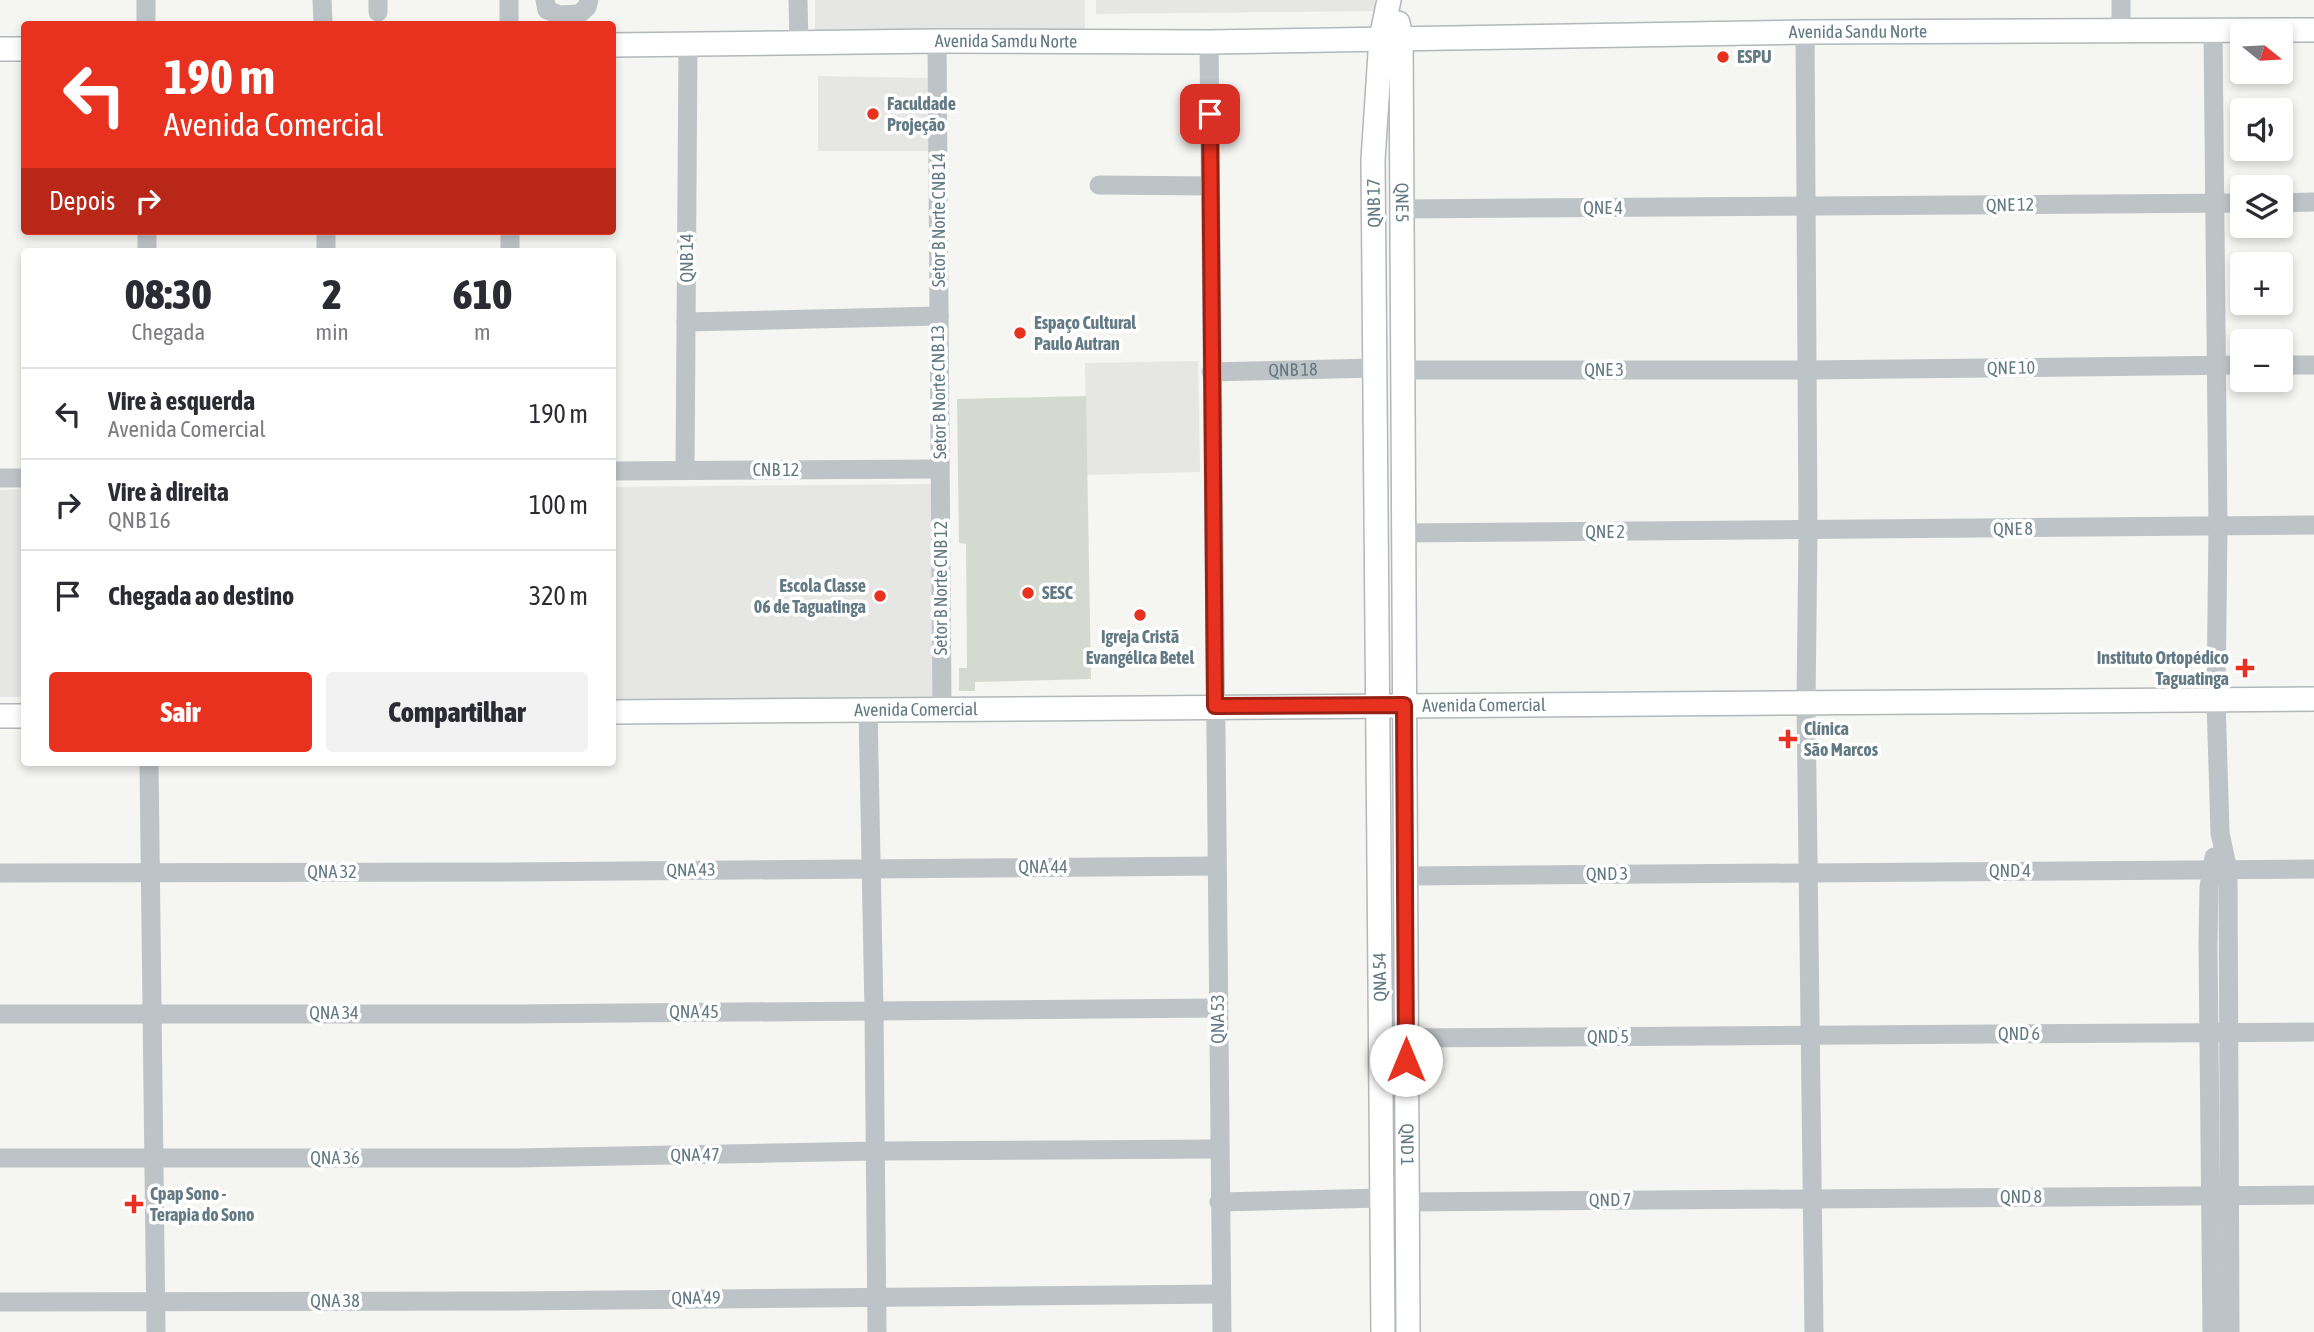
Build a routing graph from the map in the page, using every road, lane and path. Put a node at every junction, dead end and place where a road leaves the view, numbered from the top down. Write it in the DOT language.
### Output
graph roads {
  1 [pos="146,0"];
  2 [pos="322,0"];
  3 [pos="509,0"];
  4 [pos="545,0"];
  5 [pos="589,0"];
  6 [pos="798,0"];
  7 [pos="1392,0"];
  8 [pos="2121,0"];
  9 [pos="146,21"];
  10 [pos="323,21"];
  11 [pos="509,21"];
  12 [pos="2314,30"];
  13 [pos="2213,31"];
  14 [pos="1805,32"];
  15 [pos="2121,33"];
  16 [pos="1391,38"];
  17 [pos="937,41"];
  18 [pos="1209,42"];
  19 [pos="799,44"];
  20 [pos="688,45"];
  21 [pos="616,46"];
  22 [pos="0,49"];
  23 [pos="21,49"];
  24 [pos="1374,119"];
  25 [pos="1400,122"];
  26 [pos="1373,160"];
  27 [pos="1400,160"];
  28 [pos="1099,185"];
  29 [pos="1210,186"];
  30 [pos="2314,202"];
  31 [pos="2215,203"];
  32 [pos="2230,203"];
  33 [pos="2293,203"];
  34 [pos="1804,207"];
  35 [pos="1401,209"];
  36 [pos="939,316"];
  37 [pos="686,322"];
  38 [pos="2230,365"];
  39 [pos="2293,365"];
  40 [pos="2314,365"];
  41 [pos="2216,366"];
  42 [pos="1376,368"];
  43 [pos="1401,370"];
  44 [pos="1807,370"];
  45 [pos="1211,372"];
  46 [pos="940,469"];
  47 [pos="685,470"];
  48 [pos="616,471"];
  49 [pos="0,478"];
  50 [pos="21,478"];
  51 [pos="2314,525"];
  52 [pos="2218,526"];
  53 [pos="1808,531"];
  54 [pos="1403,541"];
  55 [pos="1377,548"];
  56 [pos="2314,699"];
  57 [pos="2216,700"];
  58 [pos="1807,702"];
  59 [pos="1404,705"];
  60 [pos="1215,706"];
  61 [pos="1377,706"];
  62 [pos="868,708"];
  63 [pos="942,708"];
  64 [pos="616,712"];
  65 [pos="0,716"];
  66 [pos="21,716"];
  67 [pos="149,766"];
  68 [pos="1378,804"];
  69 [pos="1404,805"];
  70 [pos="1216,866"];
  71 [pos="870,868"];
  72 [pos="2314,869"];
  73 [pos="2219,870"];
  74 [pos="150,872"];
  75 [pos="513,872"];
  76 [pos="1809,872"];
  77 [pos="0,873"];
  78 [pos="1405,876"];
  79 [pos="1218,1008"];
  80 [pos="874,1011"];
  81 [pos="153,1013"];
  82 [pos="0,1014"];
  83 [pos="515,1014"];
  84 [pos="2314,1032"];
  85 [pos="2219,1033"];
  86 [pos="1810,1036"];
  87 [pos="1406,1038"];
  88 [pos="1381,1104"];
  89 [pos="1406,1107"];
  90 [pos="1381,1136"];
  91 [pos="1406,1136"];
  92 [pos="1218,1149"];
  93 [pos="876,1151"];
  94 [pos="154,1157"];
  95 [pos="0,1158"];
  96 [pos="515,1158"];
  97 [pos="2314,1195"];
  98 [pos="2220,1196"];
  99 [pos="1382,1198"];
  100 [pos="1812,1198"];
  101 [pos="1219,1202"];
  102 [pos="1407,1202"];
  103 [pos="1222,1294"];
  104 [pos="876,1296"];
  105 [pos="156,1300"];
  106 [pos="515,1301"];
  107 [pos="0,1302"];
  108 [pos="156,1332"];
  109 [pos="877,1332"];
  110 [pos="1222,1332"];
  111 [pos="1383,1332"];
  112 [pos="1408,1332"];
  113 [pos="1814,1332"];
  114 [pos="2212,1332"];
  115 [pos="2230,1332"];
  1 -- 9 [label="street"];
  2 -- 10 [label="street"];
  3 -- 11 [label="street"];
  4 -- 5 [label="street"];
  6 -- 19 [label="street"];
  7 -- 16 [label="main road"];
  8 -- 15 [label="street"];
  12 -- 13 [label="main road, Avenida Sandu Norte"];
  13 -- 15 [label="main road, Avenida Sandu Norte"];
  13 -- 31 [label="street"];
  14 -- 15 [label="main road, Avenida Sandu Norte"];
  14 -- 16 [label="main road, Avenida Sandu Norte"];
  14 -- 34 [label="street"];
  16 -- 18 [label="main road, Avenida Samdu Norte"];
  16 -- 24 [label="main road, QNB 17"];
  16 -- 25 [label="main road, QNE 5"];
  17 -- 18 [label="main road, Avenida Samdu Norte"];
  17 -- 19 [label="main road, Avenida Samdu Norte"];
  17 -- 36 [label="street, Setor B Norte CNB 14"];
  18 -- 29 [label="street, QNA 53"];
  19 -- 20 [label="main road, Avenida Samdu Norte"];
  20 -- 21 [label="main road, Avenida Samdu Norte"];
  20 -- 37 [label="street, QNB 14"];
  22 -- 23 [label="main road"];
  24 -- 25 [label="main road"];
  24 -- 26 [label="main road, QNB 17"];
  25 -- 27 [label="main road, QNE 5"];
  26 -- 27 [label="main road"];
  26 -- 42 [label="main road, QNB 17"];
  27 -- 35 [label="main road, QNE 5"];
  28 -- 29 [label="street"];
  29 -- 45 [label="street, QNA 53"];
  30 -- 33 [label="street"];
  31 -- 32 [label="street, QNE 12"];
  31 -- 34 [label="street, QNE 12"];
  31 -- 41 [label="street"];
  34 -- 35 [label="street, QNE 4"];
  34 -- 44 [label="street"];
  35 -- 43 [label="main road, QNE 5"];
  36 -- 37 [label="street"];
  36 -- 46 [label="street, Setor B Norte CNB 13"];
  37 -- 47 [label="street, QNB 14"];
  38 -- 41 [label="street, QNE 10"];
  39 -- 40 [label="street"];
  41 -- 44 [label="street, QNE 10"];
  41 -- 52 [label="street"];
  42 -- 45 [label="street, QNB 18"];
  42 -- 55 [label="main road, QNB 17"];
  43 -- 44 [label="street, QNE 3"];
  43 -- 54 [label="main road, QNE 5"];
  44 -- 53 [label="street"];
  45 -- 60 [label="street, QNA 53"];
  46 -- 47 [label="street, CNB 12"];
  46 -- 63 [label="street, Setor B Norte CNB 12"];
  47 -- 48 [label="street, CNB 12"];
  49 -- 50 [label="street"];
  51 -- 52 [label="street, QNE 8"];
  52 -- 53 [label="street, QNE 8"];
  52 -- 57 [label="street"];
  53 -- 54 [label="street, QNE 2"];
  53 -- 58 [label="street"];
  54 -- 55 [label="main road"];
  54 -- 59 [label="main road, QND 1"];
  55 -- 61 [label="main road"];
  56 -- 57 [label="main road, Avenida Comercial"];
  57 -- 58 [label="main road, Avenida Comercial"];
  57 -- 73 [label="street"];
  58 -- 59 [label="main road, Avenida Comercial"];
  58 -- 76 [label="street"];
  59 -- 61 [label="main road, Avenida Comercial"];
  59 -- 69 [label="main road, QND 1"];
  60 -- 61 [label="main road, Avenida Comercial"];
  60 -- 63 [label="main road, Avenida Comercial"];
  60 -- 70 [label="street, QNA 53"];
  61 -- 68 [label="main road, QNA 54"];
  62 -- 63 [label="main road, Avenida Comercial"];
  62 -- 64 [label="main road, Avenida Comercial"];
  62 -- 71 [label="street"];
  65 -- 66 [label="main road"];
  67 -- 74 [label="street"];
  68 -- 69 [label="main road"];
  68 -- 88 [label="main road, QNA 54"];
  69 -- 78 [label="main road, QND 1"];
  70 -- 71 [label="street, QNA 44"];
  70 -- 79 [label="street, QNA 53"];
  71 -- 75 [label="street, QNA 43"];
  71 -- 80 [label="street"];
  72 -- 73 [label="street, QND 4"];
  73 -- 76 [label="street, QND 4"];
  73 -- 85 [label="street"];
  74 -- 75 [label="street, QNA 32"];
  74 -- 77 [label="street, QNA 32"];
  74 -- 81 [label="street"];
  76 -- 78 [label="street, QND 3"];
  76 -- 86 [label="street"];
  78 -- 87 [label="main road, QND 1"];
  79 -- 80 [label="street, QNA 45"];
  79 -- 92 [label="street, QNA 53"];
  80 -- 83 [label="street, QNA 45"];
  80 -- 93 [label="street"];
  81 -- 82 [label="street, QNA 34"];
  81 -- 83 [label="street, QNA 34"];
  81 -- 94 [label="street"];
  84 -- 85 [label="street, QND 6"];
  85 -- 86 [label="street, QND 6"];
  85 -- 98 [label="street"];
  86 -- 87 [label="street, QND 5"];
  86 -- 100 [label="street"];
  87 -- 89 [label="main road, QND 1"];
  88 -- 89 [label="main road"];
  88 -- 90 [label="main road, QNA 54"];
  89 -- 91 [label="main road, QND 1"];
  90 -- 91 [label="main road"];
  90 -- 99 [label="main road, QNA 54"];
  91 -- 102 [label="main road, QND 1"];
  92 -- 93 [label="street, QNA 47"];
  92 -- 101 [label="street, QNA 53"];
  93 -- 96 [label="street, QNA 47"];
  93 -- 104 [label="street"];
  94 -- 95 [label="street, QNA 36"];
  94 -- 96 [label="street, QNA 36"];
  94 -- 105 [label="street"];
  97 -- 98 [label="street, QND 8"];
  98 -- 100 [label="street, QND 8"];
  98 -- 114 [label="street"];
  98 -- 115 [label="street"];
  99 -- 101 [label="street"];
  99 -- 111 [label="main road, QNA 54"];
  100 -- 102 [label="street, QND 7"];
  100 -- 113 [label="street"];
  101 -- 103 [label="street, QNA 53"];
  102 -- 112 [label="main road, QND 1"];
  103 -- 104 [label="street, QNA 49"];
  103 -- 110 [label="street, QNA 53"];
  104 -- 106 [label="street, QNA 49"];
  104 -- 109 [label="street"];
  105 -- 106 [label="street, QNA 38"];
  105 -- 107 [label="street, QNA 38"];
  105 -- 108 [label="street"];
}
